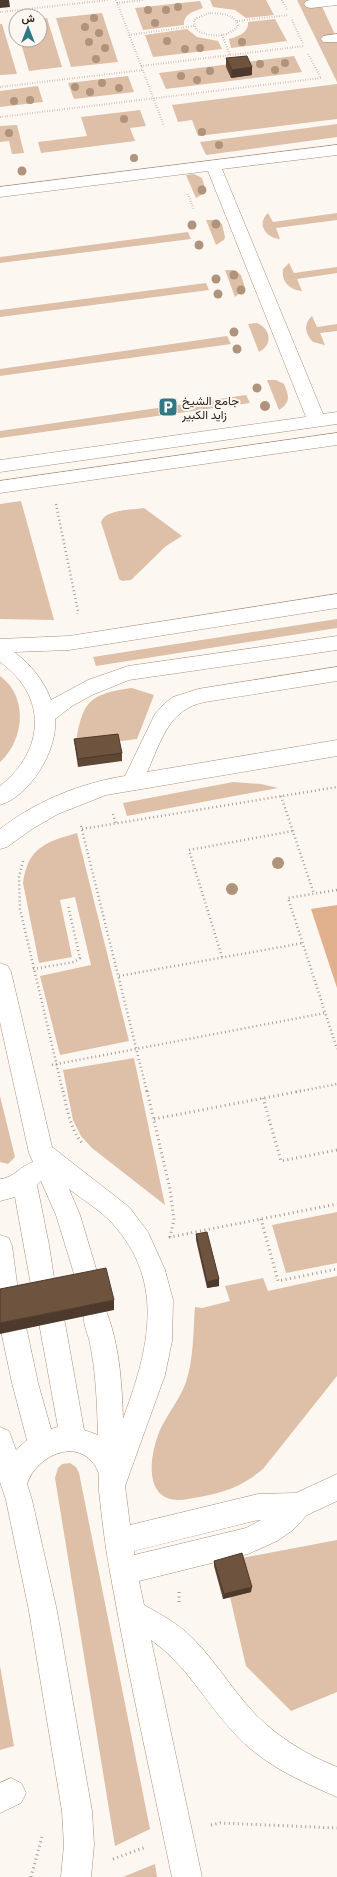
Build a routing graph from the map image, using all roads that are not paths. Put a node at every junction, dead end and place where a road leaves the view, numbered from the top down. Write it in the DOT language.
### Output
graph roads {
  1 [pos="337,1"];
  2 [pos="311,4"];
  3 [pos="337,150"];
  4 [pos="213,165"];
  5 [pos="0,192"];
  6 [pos="337,418"];
  7 [pos="317,421"];
  8 [pos="337,439"];
  9 [pos="0,466"];
  10 [pos="0,487"];
  11 [pos="337,601"];
  12 [pos="337,643"];
  13 [pos="0,646"];
  14 [pos="0,653"];
  15 [pos="337,674"];
  16 [pos="46,715"];
  17 [pos="337,748"];
  18 [pos="133,781"];
  19 [pos="4,794"];
  20 [pos="0,814"];
  21 [pos="0,841"];
  22 [pos="0,974"];
  23 [pos="41,1153"];
  24 [pos="24,1182"];
  25 [pos="0,1190"];
  26 [pos="0,1246"];
  27 [pos="88,1282"];
  28 [pos="44,1291"];
  29 [pos="7,1298"];
  30 [pos="95,1314"];
  31 [pos="52,1323"];
  32 [pos="14,1331"];
  33 [pos="0,1440"];
  34 [pos="73,1440"];
  35 [pos="42,1445"];
  36 [pos="111,1478"];
  37 [pos="337,1487"];
  38 [pos="11,1488"];
  39 [pos="298,1506"];
  40 [pos="118,1540"];
  41 [pos="123,1571"];
  42 [pos="132,1614"];
  43 [pos="337,1782"];
  44 [pos="76,1877"];
  45 [pos="187,1877"];
  1 -- 2 [label="street"];
  3 -- 4 [label="street"];
  4 -- 5 [label="street"];
  4 -- 7 [label="street"];
  6 -- 7 [label="street"];
  7 -- 9 [label="street"];
  8 -- 10 [label="street"];
  11 -- 13 [label="street"];
  12 -- 16 [label="street"];
  14 -- 16 [label="street"];
  15 -- 18 [label="street"];
  16 -- 19 [label="street"];
  17 -- 18 [label="street"];
  18 -- 21 [label="street"];
  19 -- 20 [label="street"];
  22 -- 23 [label="street"];
  23 -- 24 [label="street"];
  23 -- 27 [label="street"];
  23 -- 36 [label="street"];
  24 -- 25 [label="street"];
  24 -- 28 [label="street"];
  26 -- 29 [label="street"];
  30 -- 36 [label="street"];
  31 -- 34 [label="street"];
  32 -- 35 [label="street"];
  33 -- 38 [label="street"];
  34 -- 35 [label="street"];
  34 -- 36 [label="street"];
  35 -- 38 [label="street"];
  36 -- 40 [label="street"];
  37 -- 39 [label="street"];
  38 -- 44 [label="street"];
  39 -- 40 [label="street"];
  39 -- 41 [label="street"];
  40 -- 41 [label="street"];
  41 -- 42 [label="street"];
  42 -- 43 [label="street"];
  42 -- 45 [label="street"];
}
